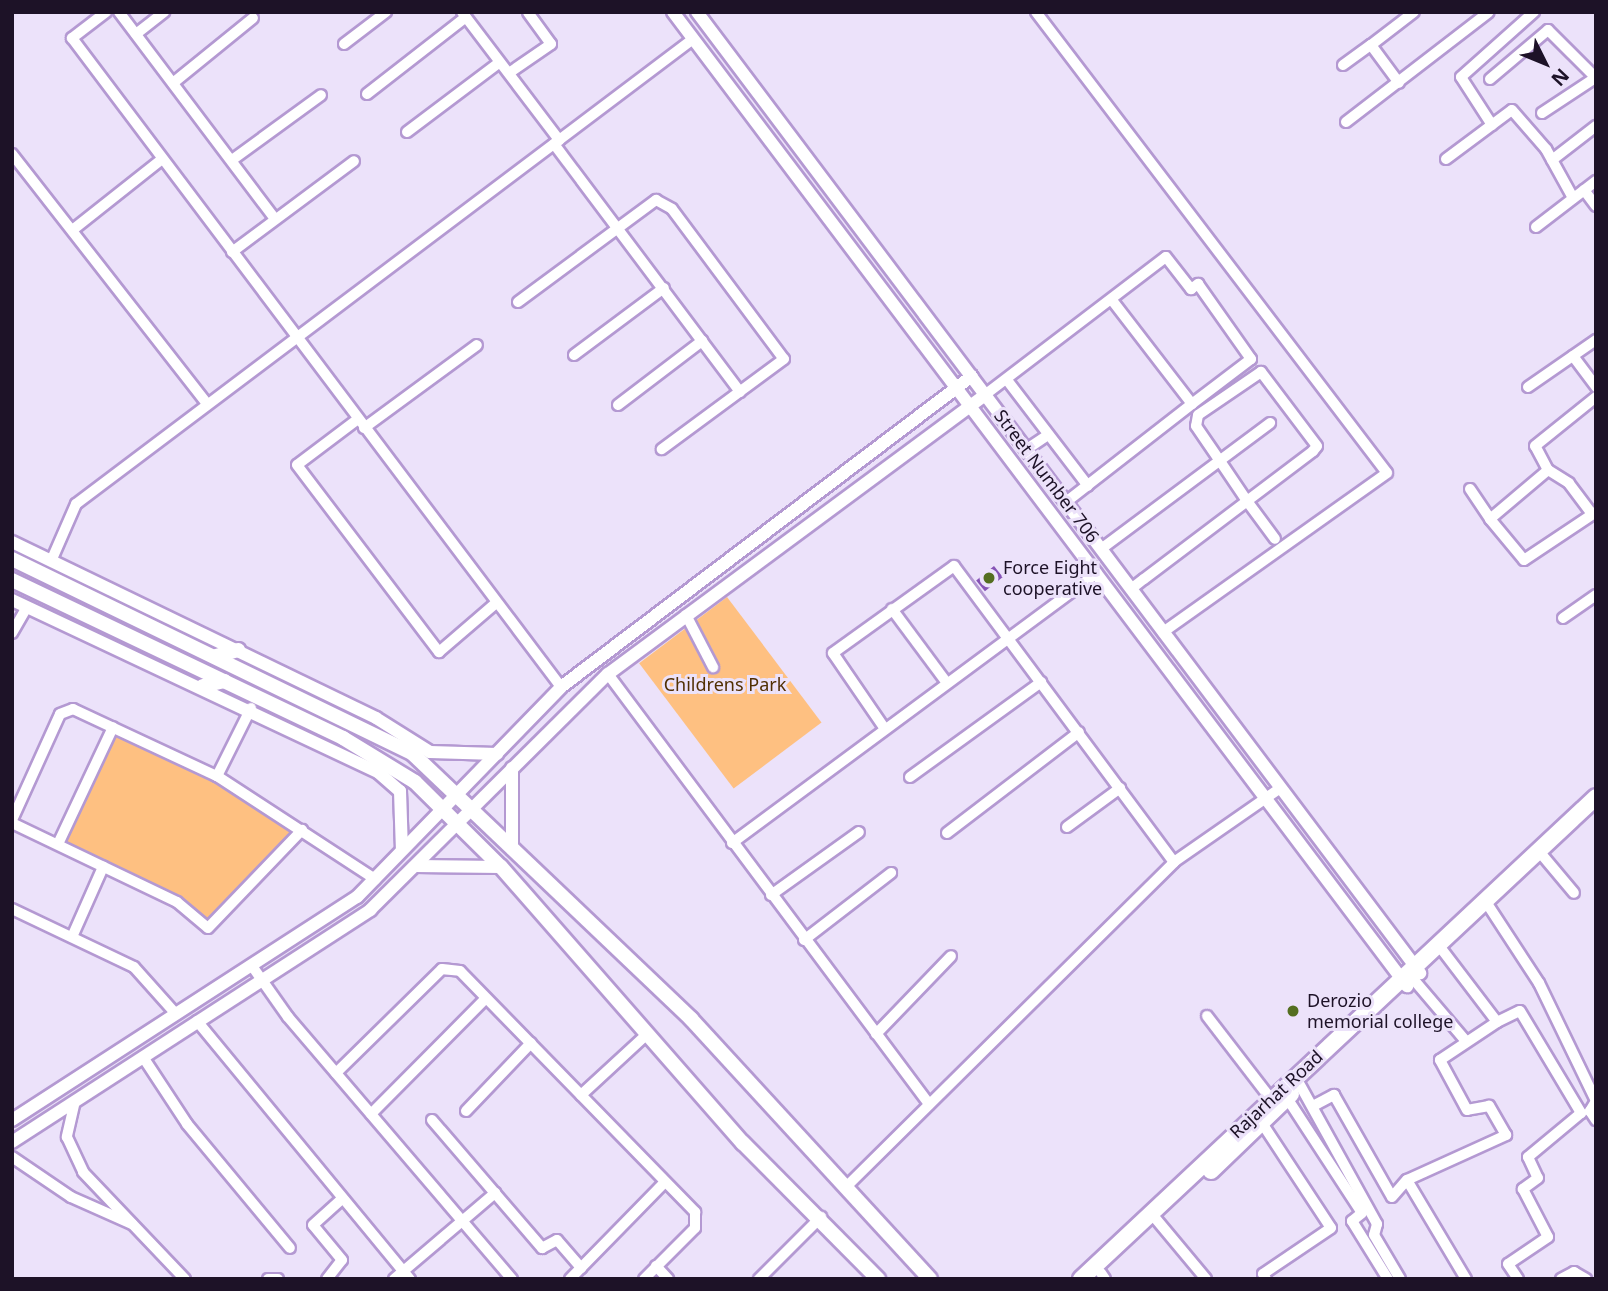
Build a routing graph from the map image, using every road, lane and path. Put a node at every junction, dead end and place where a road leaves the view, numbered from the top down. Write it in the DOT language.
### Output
graph roads {
  1 [pos="106,12"];
  2 [pos="119,12"];
  3 [pos="164,12"];
  4 [pos="386,12"];
  5 [pos="528,12"];
  6 [pos="673,12"];
  7 [pos="697,12"];
  8 [pos="1036,12"];
  9 [pos="1415,12"];
  10 [pos="1489,12"];
  11 [pos="1534,12"];
  12 [pos="464,15"];
  13 [pos="253,18"];
  14 [pos="136,34"];
  15 [pos="693,39"];
  16 [pos="344,44"];
  17 [pos="1371,45"];
  18 [pos="500,62"];
  19 [pos="1343,65"];
  20 [pos="509,74"];
  21 [pos="1595,78"];
  22 [pos="1490,79"];
  23 [pos="173,83"];
  24 [pos="1399,83"];
  25 [pos="367,94"];
  26 [pos="321,95"];
  27 [pos="1542,113"];
  28 [pos="1346,122"];
  29 [pos="1492,125"];
  30 [pos="1596,126"];
  31 [pos="407,132"];
  32 [pos="556,142"];
  33 [pos="12,154"];
  34 [pos="162,159"];
  35 [pos="1446,159"];
  36 [pos="232,160"];
  37 [pos="1552,160"];
  38 [pos="354,161"];
  39 [pos="1596,181"];
  40 [pos="1584,190"];
  41 [pos="1573,198"];
  42 [pos="1596,206"];
  43 [pos="275,219"];
  44 [pos="619,227"];
  45 [pos="1536,227"];
  46 [pos="75,228"];
  47 [pos="232,252"];
  48 [pos="664,288"];
  49 [pos="1112,300"];
  50 [pos="518,302"];
  51 [pos="296,337"];
  52 [pos="1596,340"];
  53 [pos="702,341"];
  54 [pos="477,345"];
  55 [pos="574,355"];
  56 [pos="1573,356"];
  57 [pos="972,376"];
  58 [pos="1007,380"];
  59 [pos="957,387"];
  60 [pos="1528,387"];
  61 [pos="1596,387"];
  62 [pos="740,392"];
  63 [pos="986,394"];
  64 [pos="1596,397"];
  65 [pos="207,404"];
  66 [pos="1192,404"];
  67 [pos="618,405"];
  68 [pos="970,406"];
  69 [pos="1270,423"];
  70 [pos="361,424"];
  71 [pos="1048,435"];
  72 [pos="662,449"];
  73 [pos="1027,449"];
  74 [pos="1220,461"];
  75 [pos="1548,470"];
  76 [pos="1088,486"];
  77 [pos="1470,489"];
  78 [pos="1247,501"];
  79 [pos="1066,502"];
  80 [pos="1594,513"];
  81 [pos="1490,519"];
  82 [pos="1275,539"];
  83 [pos="12,542"];
  84 [pos="1101,549"];
  85 [pos="12,559"];
  86 [pos="52,559"];
  87 [pos="1097,573"];
  88 [pos="12,580"];
  89 [pos="1131,589"];
  90 [pos="1596,595"];
  91 [pos="12,600"];
  92 [pos="496,603"];
  93 [pos="27,607"];
  94 [pos="892,609"];
  95 [pos="686,615"];
  96 [pos="1563,618"];
  97 [pos="1163,632"];
  98 [pos="12,633"];
  99 [pos="1008,638"];
  100 [pos="238,650"];
  101 [pos="216,656"];
  102 [pos="713,667"];
  103 [pos="608,674"];
  104 [pos="224,681"];
  105 [pos="1041,682"];
  106 [pos="947,683"];
  107 [pos="203,686"];
  108 [pos="561,687"];
  109 [pos="251,708"];
  110 [pos="113,727"];
  111 [pos="885,729"];
  112 [pos="1079,732"];
  113 [pos="498,754"];
  114 [pos="512,768"];
  115 [pos="217,776"];
  116 [pos="910,777"];
  117 [pos="1120,788"];
  118 [pos="1279,789"];
  119 [pos="459,792"];
  120 [pos="1266,797"];
  121 [pos="1596,797"];
  122 [pos="1596,807"];
  123 [pos="443,808"];
  124 [pos="473,808"];
  125 [pos="12,821"];
  126 [pos="458,823"];
  127 [pos="1067,827"];
  128 [pos="302,830"];
  129 [pos="859,832"];
  130 [pos="947,833"];
  131 [pos="732,842"];
  132 [pos="58,844"];
  133 [pos="512,849"];
  134 [pos="402,850"];
  135 [pos="1543,856"];
  136 [pos="1174,862"];
  137 [pos="416,866"];
  138 [pos="103,867"];
  139 [pos="501,867"];
  140 [pos="891,873"];
  141 [pos="375,879"];
  142 [pos="1574,892"];
  143 [pos="771,895"];
  144 [pos="1488,904"];
  145 [pos="12,909"];
  146 [pos="72,937"];
  147 [pos="804,940"];
  148 [pos="1443,951"];
  149 [pos="951,956"];
  150 [pos="253,966"];
  151 [pos="1411,977"];
  152 [pos="263,980"];
  153 [pos="486,998"];
  154 [pos="176,1014"];
  155 [pos="1207,1016"];
  156 [pos="197,1021"];
  157 [pos="1497,1022"];
  158 [pos="876,1034"];
  159 [pos="646,1035"];
  160 [pos="1465,1040"];
  161 [pos="531,1044"];
  162 [pos="143,1057"];
  163 [pos="335,1073"];
  164 [pos="1300,1085"];
  165 [pos="581,1095"];
  166 [pos="1279,1098"];
  167 [pos="75,1101"];
  168 [pos="929,1104"];
  169 [pos="1313,1106"];
  170 [pos="1592,1109"];
  171 [pos="466,1111"];
  172 [pos="371,1114"];
  173 [pos="1260,1118"];
  174 [pos="12,1120"];
  175 [pos="432,1120"];
  176 [pos="12,1142"];
  177 [pos="12,1157"];
  178 [pos="1407,1180"];
  179 [pos="665,1182"];
  180 [pos="848,1185"];
  181 [pos="495,1193"];
  182 [pos="341,1200"];
  183 [pos="821,1217"];
  184 [pos="1154,1217"];
  185 [pos="462,1220"];
  186 [pos="1352,1221"];
  187 [pos="134,1225"];
  188 [pos="1331,1228"];
  189 [pos="290,1248"];
  190 [pos="656,1266"];
  191 [pos="581,1268"];
  192 [pos="402,1276"];
  193 [pos="1100,1277"];
  194 [pos="185,1279"];
  195 [pos="268,1279"];
  196 [pos="278,1279"];
  197 [pos="327,1279"];
  198 [pos="512,1279"];
  199 [pos="570,1279"];
  200 [pos="644,1279"];
  201 [pos="668,1279"];
  202 [pos="760,1279"];
  203 [pos="878,1279"];
  204 [pos="930,1279"];
  205 [pos="1081,1279"];
  206 [pos="1206,1279"];
  207 [pos="1266,1279"];
  208 [pos="1388,1279"];
  209 [pos="1400,1279"];
  210 [pos="1466,1279"];
  211 [pos="1518,1279"];
  212 [pos="1561,1279"];
  213 [pos="1586,1279"];
  1 -- 34 [label="street"];
  2 -- 14 [label="street"];
  3 -- 14 [label="street"];
  4 -- 16 [label="street"];
  5 -- 20 [label="street"];
  6 -- 15 [label="street"];
  7 -- 57 [label="street, Street Number 706"];
  8 -- 97 [label="street"];
  9 -- 17 [label="street"];
  10 -- 24 [label="street"];
  11 -- 29 [label="street"];
  12 -- 18 [label="street"];
  12 -- 25 [label="street"];
  13 -- 23 [label="street"];
  14 -- 23 [label="street"];
  15 -- 32 [label="street"];
  15 -- 59 [label="street"];
  17 -- 19 [label="street"];
  17 -- 24 [label="street"];
  18 -- 20 [label="street"];
  18 -- 31 [label="street"];
  20 -- 32 [label="street"];
  21 -- 22 [label="street"];
  21 -- 27 [label="street"];
  23 -- 36 [label="street"];
  24 -- 28 [label="street"];
  26 -- 36 [label="street"];
  29 -- 35 [label="street"];
  29 -- 37 [label="street"];
  30 -- 37 [label="street"];
  32 -- 44 [label="street"];
  32 -- 51 [label="street"];
  33 -- 46 [label="street"];
  34 -- 46 [label="street"];
  34 -- 47 [label="street"];
  36 -- 43 [label="street"];
  37 -- 41 [label="street"];
  38 -- 43 [label="street"];
  39 -- 40 [label="street"];
  40 -- 41 [label="street"];
  40 -- 42 [label="street"];
  41 -- 45 [label="street"];
  43 -- 47 [label="street"];
  44 -- 48 [label="street"];
  44 -- 50 [label="street"];
  44 -- 62 [label="street"];
  46 -- 65 [label="street"];
  47 -- 51 [label="street"];
  48 -- 53 [label="street"];
  48 -- 55 [label="street"];
  49 -- 58 [label="street"];
  49 -- 66 [label="street"];
  49 -- 66 [label="street"];
  51 -- 65 [label="street"];
  51 -- 70 [label="street"];
  52 -- 56 [label="street"];
  53 -- 62 [label="street"];
  53 -- 67 [label="street"];
  54 -- 70 [label="street"];
  56 -- 60 [label="street"];
  56 -- 61 [label="street"];
  57 -- 59 [label="street"];
  57 -- 63 [label="street, Street Number 706"];
  58 -- 63 [label="street"];
  58 -- 71 [label="street"];
  59 -- 68 [label="street"];
  59 -- 108 [label="street"];
  62 -- 72 [label="street"];
  63 -- 68 [label="street"];
  63 -- 73 [label="street, Street Number 706"];
  64 -- 75 [label="street"];
  65 -- 86 [label="street"];
  66 -- 76 [label="street"];
  68 -- 87 [label="street"];
  68 -- 95 [label="street"];
  69 -- 74 [label="street"];
  70 -- 92 [label="street"];
  70 -- 92 [label="street"];
  71 -- 73 [label="street"];
  71 -- 76 [label="street"];
  73 -- 79 [label="street, Street Number 706"];
  74 -- 78 [label="street"];
  74 -- 78 [label="street"];
  74 -- 84 [label="street"];
  75 -- 80 [label="street"];
  75 -- 81 [label="street"];
  76 -- 79 [label="street"];
  77 -- 81 [label="street"];
  78 -- 82 [label="street"];
  78 -- 89 [label="street"];
  79 -- 84 [label="street, Street Number 706"];
  80 -- 81 [label="street"];
  83 -- 86 [label="street"];
  84 -- 89 [label="street, Street Number 706"];
  85 -- 101 [label="main road"];
  86 -- 100 [label="street"];
  87 -- 99 [label="street"];
  87 -- 120 [label="street"];
  88 -- 104 [label="main road"];
  89 -- 97 [label="street, Street Number 706"];
  90 -- 96 [label="street"];
  91 -- 93 [label="street"];
  92 -- 108 [label="street"];
  93 -- 98 [label="street"];
  93 -- 107 [label="street"];
  94 -- 99 [label="street"];
  94 -- 106 [label="street"];
  94 -- 111 [label="street"];
  95 -- 102 [label="street"];
  95 -- 103 [label="street"];
  97 -- 118 [label="street, Street Number 706"];
  99 -- 105 [label="street"];
  99 -- 106 [label="street"];
  100 -- 101 [label="main road"];
  100 -- 113 [label="street"];
  101 -- 119 [label="main road"];
  103 -- 114 [label="street"];
  103 -- 131 [label="street"];
  104 -- 107 [label="main road"];
  104 -- 123 [label="main road"];
  105 -- 112 [label="street"];
  105 -- 116 [label="street"];
  106 -- 111 [label="street"];
  107 -- 109 [label="street"];
  108 -- 113 [label="street"];
  109 -- 115 [label="street"];
  109 -- 134 [label="street"];
  110 -- 115 [label="street"];
  110 -- 125 [label="street"];
  110 -- 132 [label="street"];
  111 -- 131 [label="street"];
  112 -- 117 [label="street"];
  112 -- 130 [label="street"];
  113 -- 119 [label="street"];
  114 -- 124 [label="street"];
  114 -- 133 [label="street"];
  115 -- 128 [label="street"];
  117 -- 127 [label="street"];
  117 -- 136 [label="street"];
  118 -- 120 [label="street"];
  118 -- 151 [label="street, Street Number 706"];
  119 -- 123 [label="street"];
  119 -- 124 [label="main road"];
  120 -- 136 [label="street"];
  120 -- 151 [label="street"];
  121 -- 144 [label="main road, Rajarhat Road"];
  122 -- 135 [label="main road, Rajarhat Road"];
  123 -- 126 [label="main road"];
  123 -- 134 [label="street"];
  124 -- 126 [label="street"];
  124 -- 133 [label="main road"];
  125 -- 132 [label="street"];
  126 -- 137 [label="street"];
  126 -- 139 [label="main road"];
  128 -- 138 [label="street"];
  128 -- 141 [label="street"];
  129 -- 143 [label="street"];
  131 -- 143 [label="street"];
  132 -- 138 [label="street"];
  133 -- 180 [label="main road"];
  134 -- 141 [label="street"];
  135 -- 142 [label="street"];
  135 -- 144 [label="main road, Rajarhat Road"];
  136 -- 168 [label="street"];
  137 -- 139 [label="street"];
  137 -- 152 [label="street"];
  138 -- 146 [label="street"];
  139 -- 159 [label="main road"];
  140 -- 147 [label="street"];
  141 -- 150 [label="street"];
  143 -- 147 [label="street"];
  144 -- 148 [label="main road, Rajarhat Road"];
  144 -- 151 [label="main road, Rajarhat Road"];
  144 -- 170 [label="street"];
  145 -- 146 [label="street"];
  146 -- 154 [label="street"];
  147 -- 158 [label="street"];
  148 -- 151 [label="main road, Rajarhat Road"];
  148 -- 157 [label="street"];
  149 -- 158 [label="street"];
  150 -- 152 [label="street"];
  150 -- 154 [label="street"];
  151 -- 160 [label="street"];
  151 -- 164 [label="main road, Rajarhat Road"];
  151 -- 166 [label="main road, Rajarhat Road"];
  152 -- 156 [label="street"];
  152 -- 163 [label="street"];
  153 -- 161 [label="street"];
  153 -- 163 [label="street"];
  153 -- 172 [label="street"];
  154 -- 174 [label="street"];
  155 -- 166 [label="street"];
  156 -- 162 [label="street"];
  156 -- 182 [label="street"];
  157 -- 160 [label="street"];
  157 -- 170 [label="street"];
  158 -- 168 [label="street"];
  159 -- 165 [label="street"];
  159 -- 183 [label="main road"];
  160 -- 178 [label="street"];
  161 -- 165 [label="street"];
  161 -- 171 [label="street"];
  162 -- 167 [label="street"];
  162 -- 189 [label="street"];
  163 -- 172 [label="street"];
  164 -- 166 [label="main road, Rajarhat Road"];
  164 -- 169 [label="street"];
  165 -- 179 [label="street"];
  166 -- 173 [label="main road, Rajarhat Road"];
  166 -- 186 [label="street"];
  167 -- 176 [label="street"];
  167 -- 187 [label="street"];
  168 -- 180 [label="street"];
  169 -- 178 [label="street"];
  169 -- 209 [label="street"];
  170 -- 211 [label="street"];
  172 -- 185 [label="street"];
  173 -- 184 [label="main road, Rajarhat Road"];
  173 -- 188 [label="street"];
  175 -- 181 [label="street"];
  177 -- 187 [label="street"];
  178 -- 210 [label="street"];
  179 -- 190 [label="street"];
  179 -- 191 [label="street"];
  180 -- 204 [label="main road"];
  181 -- 185 [label="street"];
  181 -- 191 [label="street"];
  182 -- 192 [label="street"];
  182 -- 197 [label="street"];
  183 -- 202 [label="street"];
  183 -- 203 [label="main road"];
  184 -- 193 [label="main road, Rajarhat Road"];
  184 -- 205 [label="main road, Rajarhat Road"];
  184 -- 206 [label="street"];
  185 -- 192 [label="street"];
  185 -- 198 [label="street"];
  186 -- 188 [label="street"];
  186 -- 208 [label="street"];
  187 -- 194 [label="street"];
  188 -- 207 [label="street"];
  190 -- 200 [label="street"];
  190 -- 201 [label="street"];
  191 -- 199 [label="street"];
  195 -- 196 [label="street"];
  212 -- 213 [label="street"];
}
